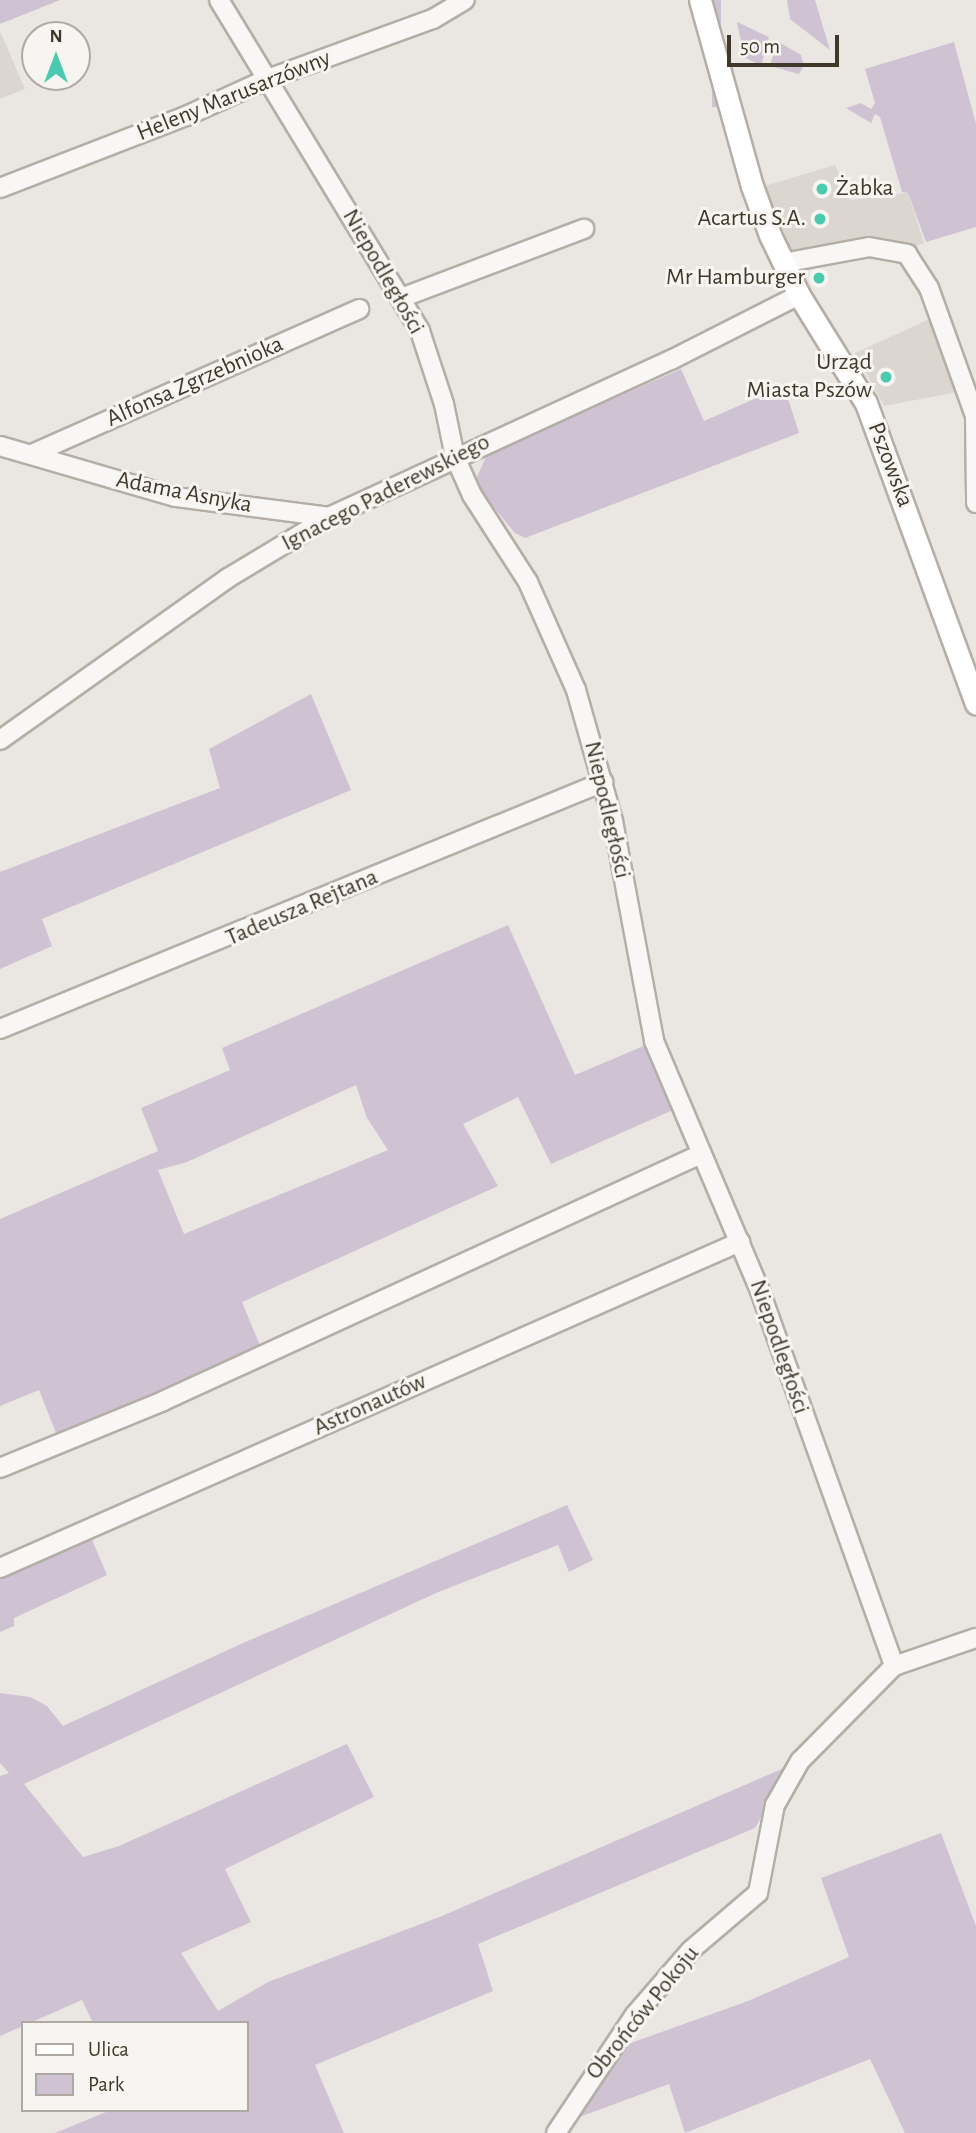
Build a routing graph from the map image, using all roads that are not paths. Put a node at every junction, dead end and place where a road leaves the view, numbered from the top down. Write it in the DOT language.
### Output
graph roads {
  1 [pos="219,0"];
  2 [pos="465,0"];
  3 [pos="700,0"];
  4 [pos="265,80"];
  5 [pos="0,188"];
  6 [pos="584,229"];
  7 [pos="783,263"];
  8 [pos="799,295"];
  9 [pos="401,298"];
  10 [pos="359,309"];
  11 [pos="0,446"];
  12 [pos="32,454"];
  13 [pos="455,457"];
  14 [pos="976,503"];
  15 [pos="329,517"];
  16 [pos="972,677"];
  17 [pos="976,704"];
  18 [pos="0,740"];
  19 [pos="603,782"];
  20 [pos="0,1029"];
  21 [pos="699,1155"];
  22 [pos="740,1242"];
  23 [pos="0,1468"];
  24 [pos="0,1568"];
  25 [pos="976,1638"];
  26 [pos="894,1666"];
  27 [pos="556,2133"];
  1 -- 4 [label="street, Niepodległości"];
  2 -- 4 [label="street, Heleny Marusarzówny"];
  3 -- 7 [label="main road, Pszowska"];
  4 -- 5 [label="street, Heleny Marusarzówny"];
  4 -- 9 [label="street, Niepodległości"];
  6 -- 9 [label="street"];
  7 -- 8 [label="main road, Pszowska"];
  7 -- 14 [label="street"];
  8 -- 13 [label="street, Ignacego Paderewskiego"];
  8 -- 16 [label="main road, Pszowska"];
  9 -- 13 [label="street, Niepodległości"];
  10 -- 12 [label="street, Alfonsa Zgrzebnioka"];
  11 -- 12 [label="street, Adama Asnyka"];
  12 -- 15 [label="street, Adama Asnyka"];
  13 -- 15 [label="street, Ignacego Paderewskiego"];
  13 -- 19 [label="street, Niepodległości"];
  15 -- 18 [label="street, Ignacego Paderewskiego"];
  16 -- 17 [label="main road, Pszowska"];
  19 -- 20 [label="street, Tadeusza Rejtana"];
  19 -- 21 [label="street, Niepodległości"];
  21 -- 22 [label="street, Niepodległości"];
  21 -- 23 [label="street"];
  22 -- 24 [label="street, Astronautów"];
  22 -- 26 [label="street, Niepodległości"];
  25 -- 26 [label="street, Obrońców Pokoju"];
  26 -- 27 [label="street, Obrońców Pokoju"];
}
